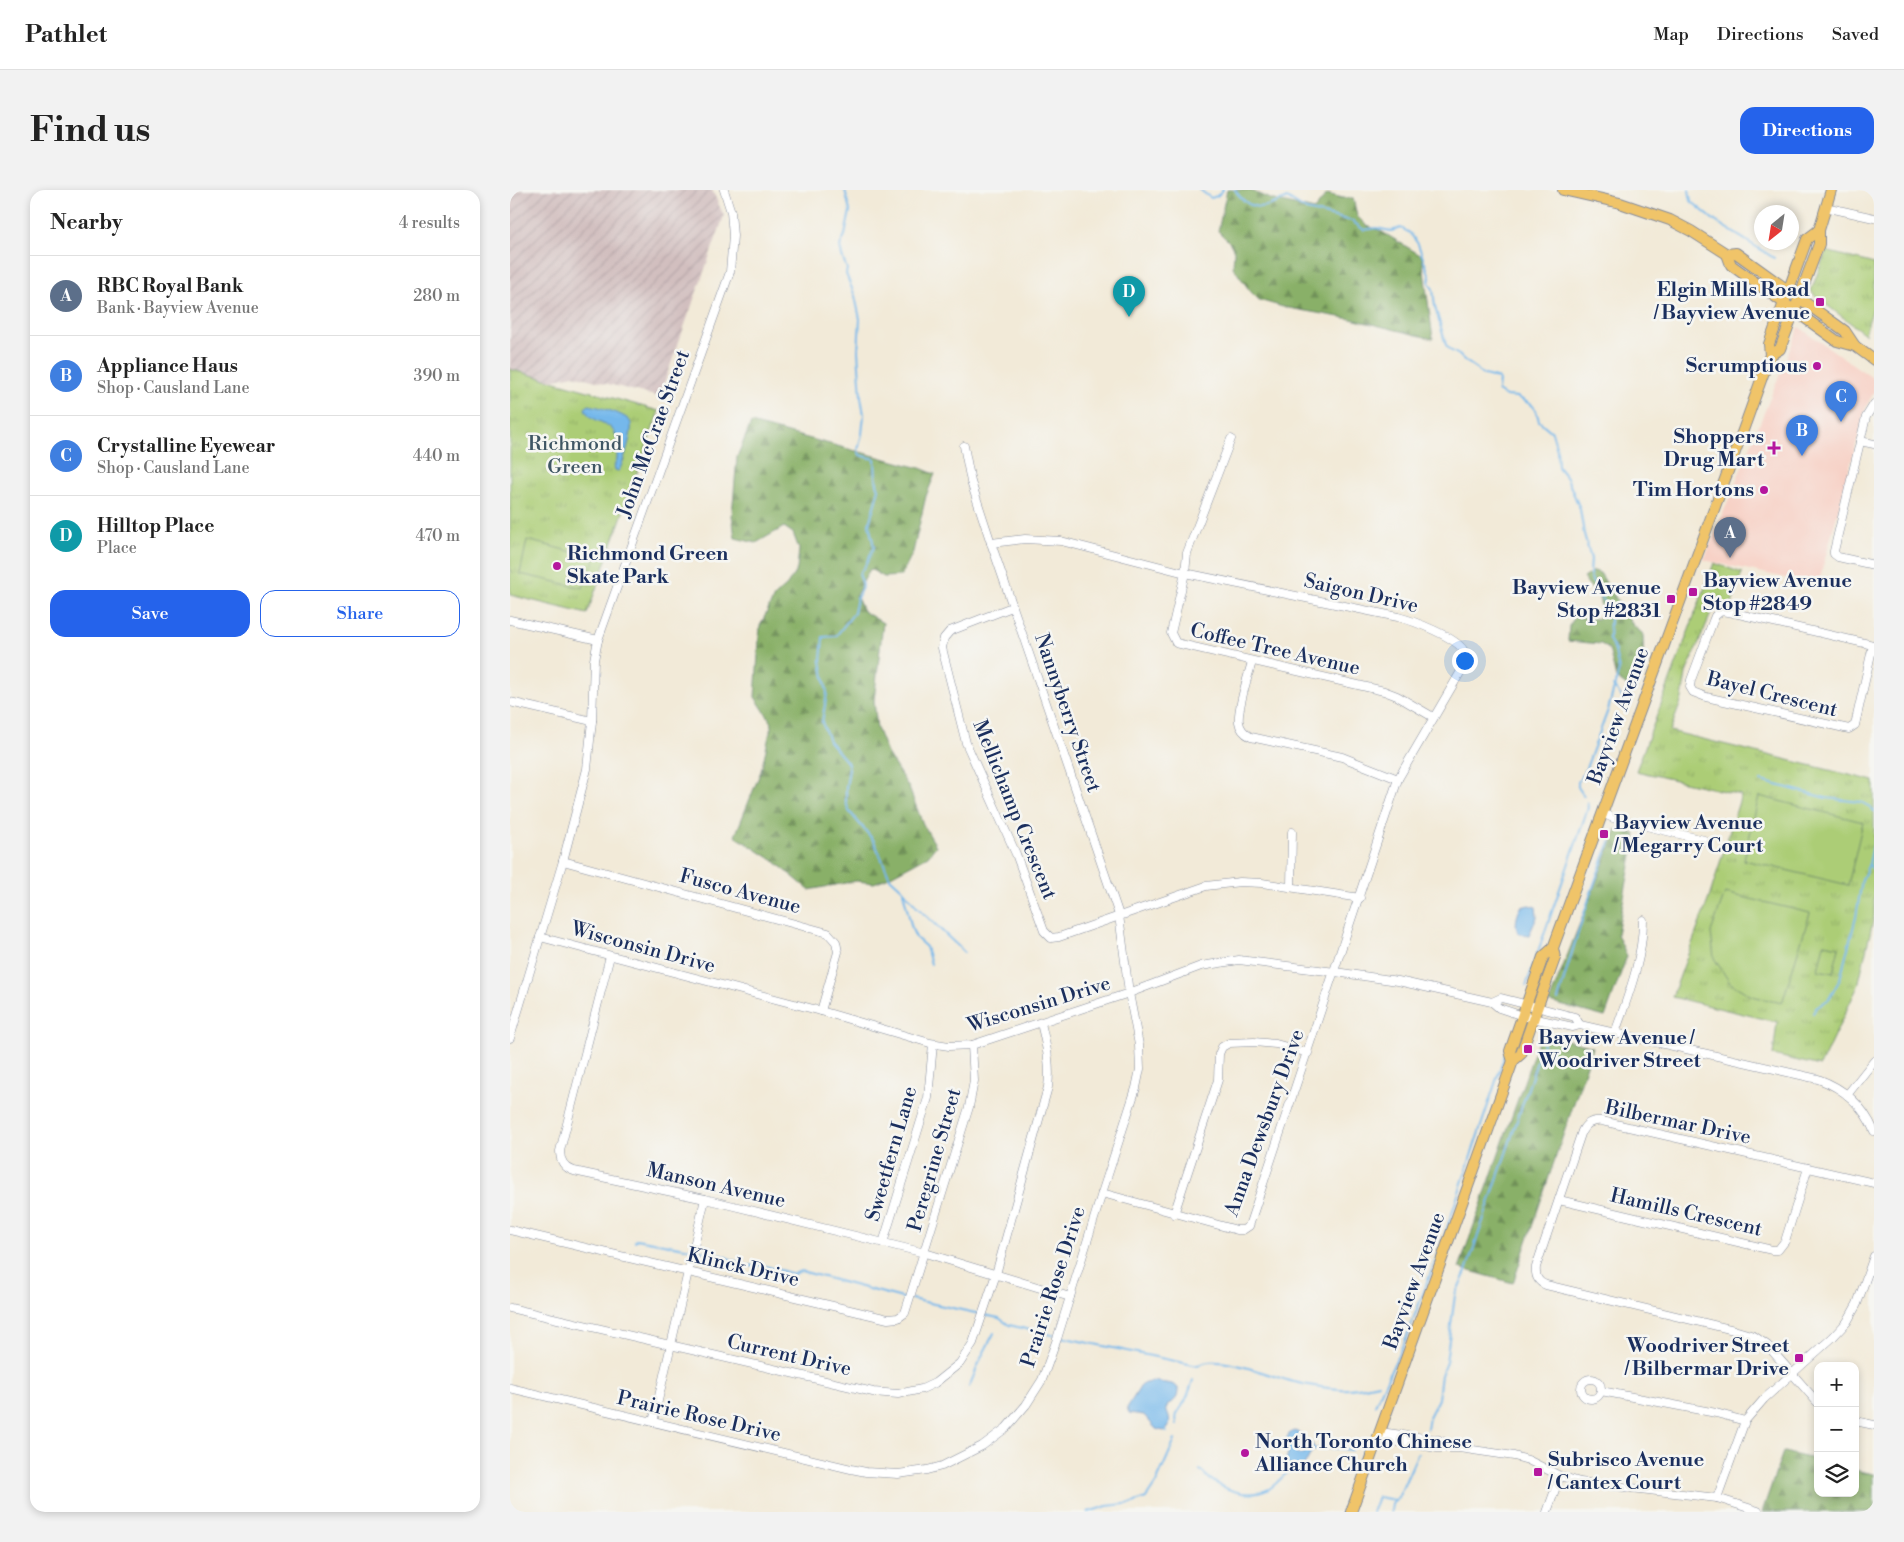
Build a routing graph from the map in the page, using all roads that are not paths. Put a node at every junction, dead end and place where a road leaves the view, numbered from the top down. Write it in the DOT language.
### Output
graph roads {
  1 [pos="724,190"];
  2 [pos="1563,190"];
  3 [pos="1831,190"];
  4 [pos="1825,207"];
  5 [pos="1874,218"];
  6 [pos="1819,230"];
  7 [pos="1727,254"];
  8 [pos="1788,290"];
  9 [pos="1799,298"];
  10 [pos="1784,302"];
  11 [pos="1794,310"];
  12 [pos="1855,346"];
  13 [pos="1770,355"];
  14 [pos="1874,360"];
  15 [pos="1874,404"];
  16 [pos="1231,439"];
  17 [pos="1860,440"];
  18 [pos="1874,444"];
  19 [pos="964,446"];
  20 [pos="991,543"];
  21 [pos="1874,566"];
  22 [pos="1184,573"];
  23 [pos="1012,607"];
  24 [pos="510,620"];
  25 [pos="598,640"];
  26 [pos="1873,646"];
  27 [pos="1252,662"];
  28 [pos="510,702"];
  29 [pos="1434,717"];
  30 [pos="592,721"];
  31 [pos="1398,779"];
  32 [pos="1602,814"];
  33 [pos="1292,832"];
  34 [pos="1704,840"];
  35 [pos="562,861"];
  36 [pos="1291,887"];
  37 [pos="1360,898"];
  38 [pos="1119,915"];
  39 [pos="1643,920"];
  40 [pos="540,937"];
  41 [pos="1553,948"];
  42 [pos="610,956"];
  43 [pos="1335,972"];
  44 [pos="1129,993"];
  45 [pos="1537,1008"];
  46 [pos="1524,1010"];
  47 [pos="821,1011"];
  48 [pos="1534,1018"];
  49 [pos="1040,1023"];
  50 [pos="1580,1025"];
  51 [pos="1615,1033"];
  52 [pos="510,1038"];
  53 [pos="933,1044"];
  54 [pos="972,1045"];
  55 [pos="1308,1053"];
  56 [pos="1512,1061"];
  57 [pos="1874,1061"];
  58 [pos="1847,1095"];
  59 [pos="1874,1130"];
  60 [pos="1808,1168"];
  61 [pos="1874,1183"];
  62 [pos="1102,1192"];
  63 [pos="705,1199"];
  64 [pos="1559,1200"];
  65 [pos="1174,1214"];
  66 [pos="510,1230"];
  67 [pos="883,1243"];
  68 [pos="924,1253"];
  69 [pos="1874,1256"];
  70 [pos="688,1272"];
  71 [pos="996,1274"];
  72 [pos="1070,1297"];
  73 [pos="510,1308"];
  74 [pos="672,1345"];
  75 [pos="1792,1374"];
  76 [pos="510,1388"];
  77 [pos="1601,1391"];
  78 [pos="1814,1399"];
  79 [pos="1745,1421"];
  80 [pos="653,1422"];
  81 [pos="1859,1422"];
  82 [pos="1874,1425"];
  83 [pos="1379,1432"];
  84 [pos="1560,1476"];
  85 [pos="1717,1498"];
  86 [pos="1758,1511"];
  87 [pos="1351,1512"];
  88 [pos="1547,1512"];
  1 -- 25 [label="street, John McCrae Street"];
  2 -- 7 [label="main road"];
  3 -- 4 [label="main road, Bayview Avenue"];
  4 -- 5 [label="street"];
  4 -- 6 [label="main road, Bayview Avenue"];
  6 -- 8 [label="main road, Bayview Avenue"];
  6 -- 9 [label="main road, Bayview Avenue"];
  7 -- 8 [label="main road"];
  7 -- 10 [label="main road"];
  8 -- 9 [label="main road"];
  8 -- 10 [label="main road, Bayview Avenue"];
  9 -- 11 [label="main road, Bayview Avenue"];
  9 -- 12 [label="main road"];
  10 -- 11 [label="main road"];
  10 -- 13 [label="main road, Bayview Avenue"];
  11 -- 12 [label="main road"];
  11 -- 13 [label="main road, Bayview Avenue"];
  12 -- 14 [label="main road"];
  13 -- 32 [label="main road, Bayview Avenue"];
  15 -- 17 [label="street"];
  16 -- 22 [label="street, Coffee Tree Avenue"];
  17 -- 18 [label="street"];
  17 -- 21 [label="street"];
  19 -- 20 [label="street, Nannyberry Street"];
  20 -- 22 [label="street, Saigon Drive"];
  20 -- 23 [label="street, Nannyberry Street"];
  22 -- 27 [label="street, Coffee Tree Avenue"];
  22 -- 29 [label="street, Saigon Drive"];
  23 -- 38 [label="street, Nannyberry Street"];
  23 -- 38 [label="street, Mellichamp Crescent"];
  24 -- 25 [label="street"];
  25 -- 30 [label="street, John McCrae Street"];
  26 -- 26 [label="street, Bayel Crescent"];
  27 -- 29 [label="street, Coffee Tree Avenue"];
  27 -- 31 [label="street"];
  28 -- 30 [label="street"];
  29 -- 31 [label="street, Saigon Drive"];
  30 -- 35 [label="street, John McCrae Street"];
  31 -- 37 [label="street, Saigon Drive"];
  32 -- 34 [label="street"];
  32 -- 41 [label="main road, Bayview Avenue"];
  33 -- 36 [label="street"];
  35 -- 40 [label="street, John McCrae Street"];
  35 -- 47 [label="street, Fusco Avenue"];
  36 -- 37 [label="street"];
  36 -- 38 [label="street"];
  37 -- 43 [label="street, Saigon Drive"];
  38 -- 44 [label="street, Nannyberry Street"];
  39 -- 51 [label="street"];
  40 -- 42 [label="street, Wisconsin Drive"];
  40 -- 52 [label="street, John McCrae Street"];
  41 -- 45 [label="main road, Bayview Avenue"];
  41 -- 46 [label="main road, Bayview Avenue"];
  42 -- 47 [label="street, Wisconsin Drive"];
  42 -- 63 [label="street, Manson Avenue"];
  43 -- 44 [label="street, Wisconsin Drive"];
  43 -- 46 [label="street, Wisconsin Drive"];
  43 -- 55 [label="street, Anna Dewsbury Drive"];
  44 -- 49 [label="street, Wisconsin Drive"];
  44 -- 62 [label="street, Prairie Rose Drive"];
  45 -- 46 [label="street, Wisconsin Drive"];
  45 -- 48 [label="main road, Bayview Avenue"];
  45 -- 50 [label="street, Wisconsin Drive"];
  46 -- 48 [label="street"];
  46 -- 56 [label="main road, Bayview Avenue"];
  47 -- 53 [label="street, Wisconsin Drive"];
  48 -- 50 [label="street"];
  48 -- 56 [label="main road, Bayview Avenue"];
  49 -- 54 [label="street, Wisconsin Drive"];
  49 -- 71 [label="street, Current Drive"];
  50 -- 51 [label="street"];
  51 -- 58 [label="street"];
  53 -- 54 [label="street, Wisconsin Drive"];
  53 -- 67 [label="street, Sweetfern Lane"];
  54 -- 68 [label="street, Peregrine Street"];
  55 -- 65 [label="street, Anna Dewsbury Drive"];
  55 -- 65 [label="street"];
  56 -- 83 [label="main road, Bayview Avenue"];
  57 -- 58 [label="street"];
  58 -- 59 [label="street"];
  60 -- 61 [label="street, Bilbermar Drive"];
  60 -- 64 [label="street, Bilbermar Drive"];
  60 -- 64 [label="street, Hamills Crescent"];
  62 -- 65 [label="street, Anna Dewsbury Drive"];
  62 -- 72 [label="street, Prairie Rose Drive"];
  63 -- 67 [label="street, Manson Avenue"];
  63 -- 70 [label="street"];
  64 -- 75 [label="street, Bilbermar Drive"];
  66 -- 70 [label="street, Klinck Drive"];
  67 -- 68 [label="street, Manson Avenue"];
  68 -- 70 [label="street, Klinck Drive"];
  68 -- 71 [label="street, Manson Avenue"];
  69 -- 75 [label="street"];
  70 -- 74 [label="street"];
  71 -- 72 [label="street, Manson Avenue"];
  71 -- 74 [label="street, Current Drive"];
  72 -- 80 [label="street, Prairie Rose Drive"];
  73 -- 74 [label="street, Current Drive"];
  74 -- 80 [label="street"];
  75 -- 78 [label="street"];
  75 -- 79 [label="street"];
  76 -- 80 [label="street, Prairie Rose Drive"];
  77 -- 79 [label="street"];
  79 -- 85 [label="street"];
  81 -- 82 [label="street"];
  83 -- 84 [label="street"];
  83 -- 87 [label="main road, Bayview Avenue"];
  84 -- 85 [label="street"];
  84 -- 88 [label="street"];
  85 -- 86 [label="street"];
}
